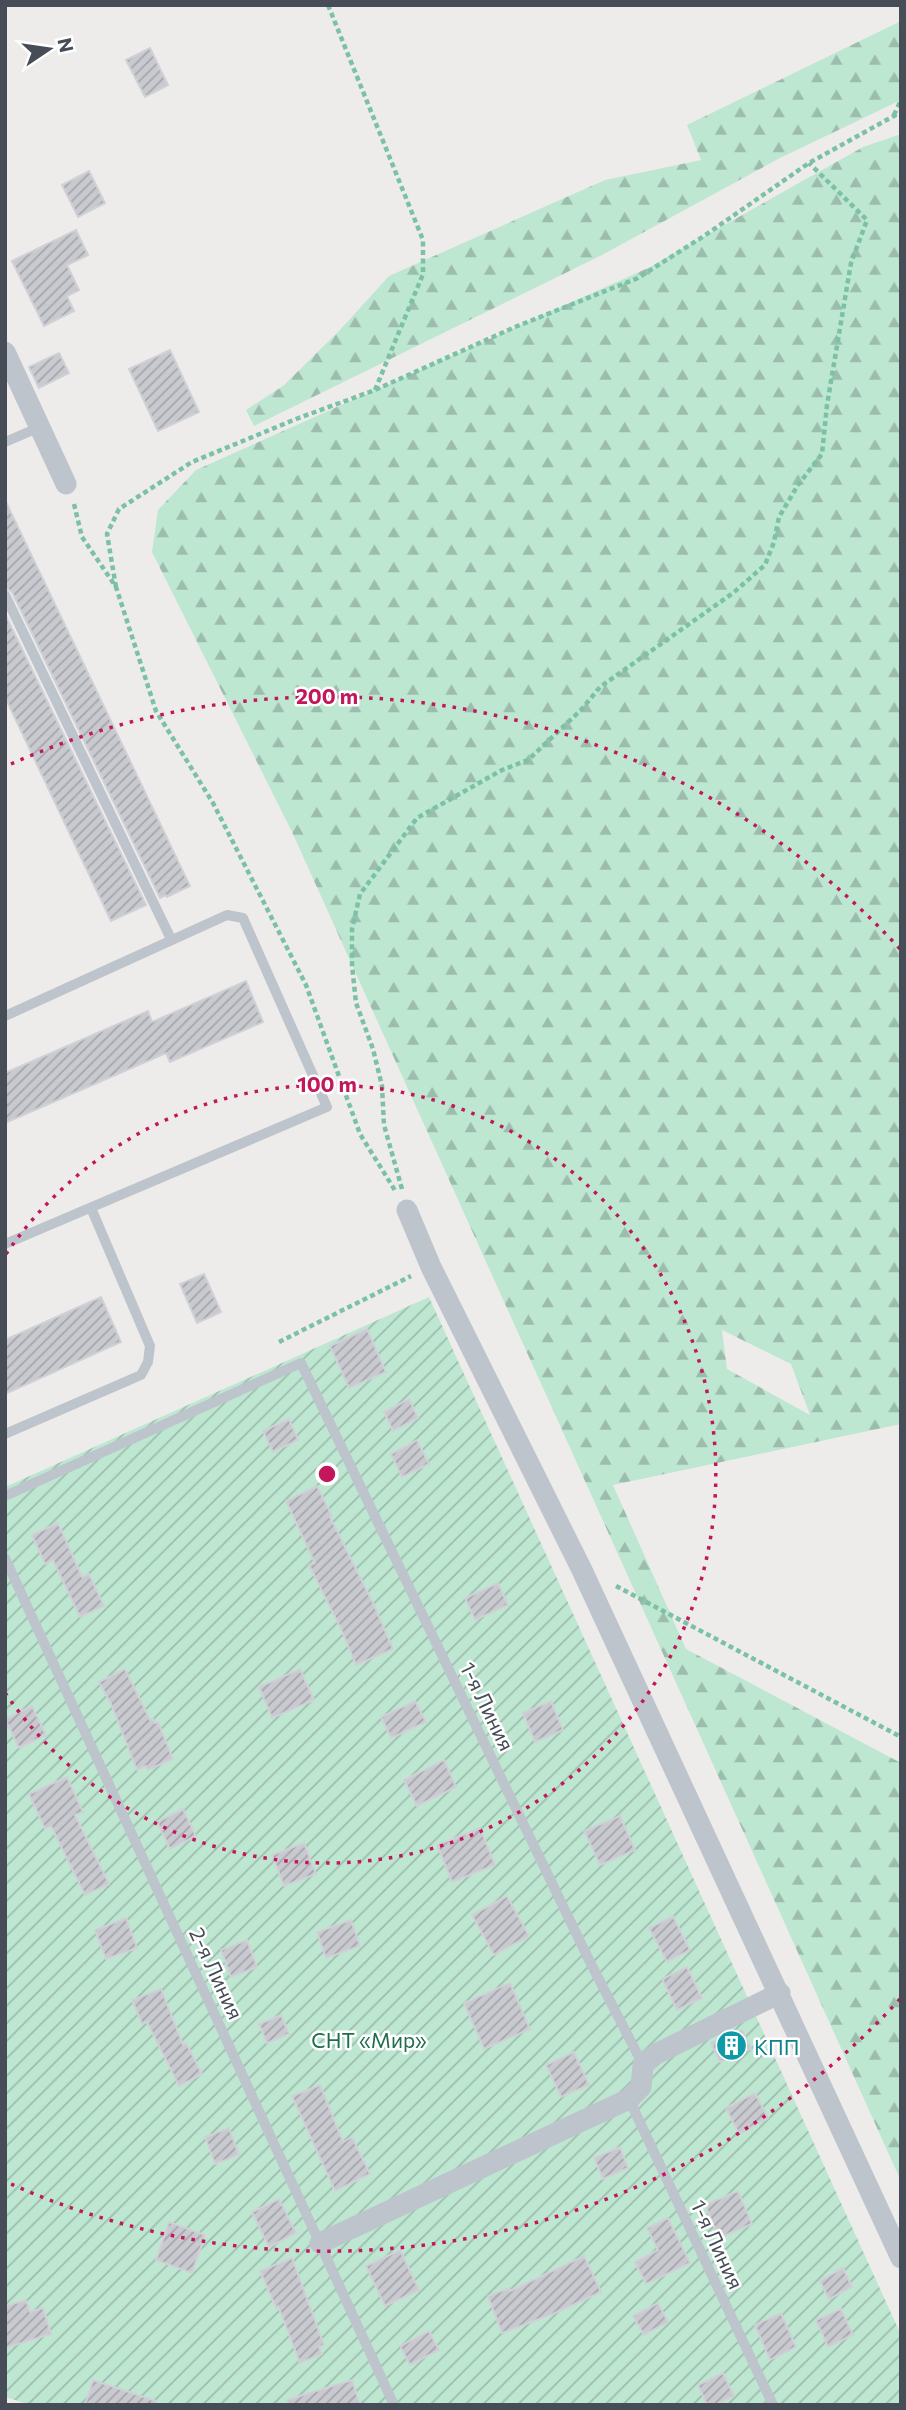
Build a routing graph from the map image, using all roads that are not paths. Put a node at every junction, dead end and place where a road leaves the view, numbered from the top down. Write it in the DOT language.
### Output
graph roads {
  1 [pos="5,352"];
  2 [pos="40,427"];
  3 [pos="5,442"];
  4 [pos="66,484"];
  5 [pos="5,595"];
  6 [pos="171,939"];
  7 [pos="5,1016"];
  8 [pos="91,1208"];
  9 [pos="407,1210"];
  10 [pos="5,1244"];
  11 [pos="5,1434"];
  12 [pos="5,1496"];
  13 [pos="5,1558"];
  14 [pos="780,1993"];
  15 [pos="643,2065"];
  16 [pos="629,2099"];
  17 [pos="320,2243"];
  18 [pos="901,2258"];
  19 [pos="394,2405"];
  20 [pos="772,2405"];
  1 -- 2 [label="street"];
  2 -- 3 [label="lane"];
  2 -- 4 [label="street"];
  5 -- 6 [label="lane"];
  6 -- 7 [label="lane"];
  6 -- 8 [label="lane"];
  8 -- 10 [label="lane"];
  8 -- 11 [label="lane"];
  9 -- 14 [label="street"];
  12 -- 15 [label="lane, 1-я Линия"];
  13 -- 17 [label="lane, 2-я Линия"];
  14 -- 15 [label="street"];
  14 -- 18 [label="street"];
  15 -- 16 [label="street"];
  16 -- 17 [label="street"];
  16 -- 20 [label="lane, 1-я Линия"];
  17 -- 19 [label="lane, 2-я Линия"];
}
